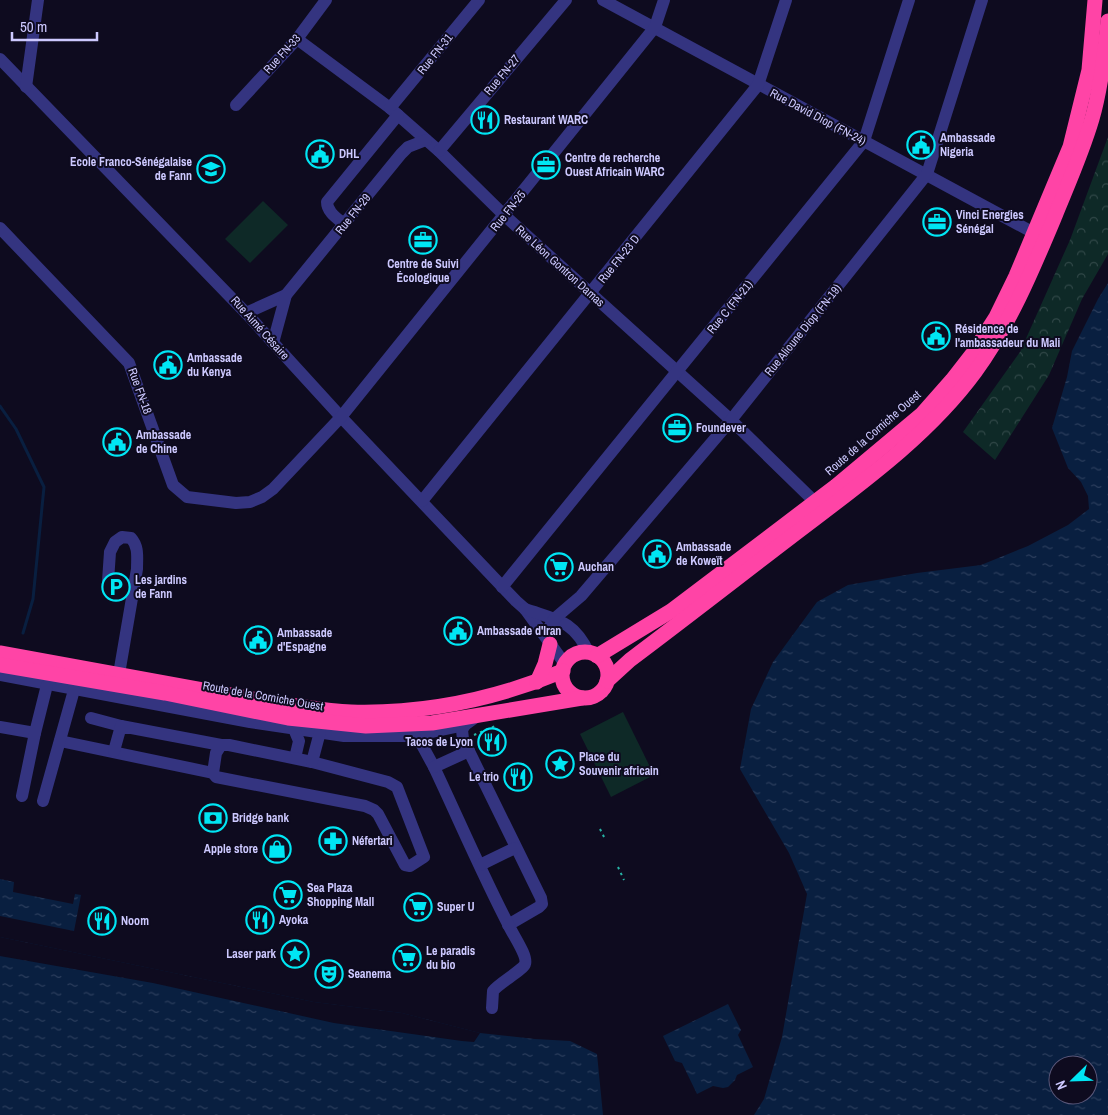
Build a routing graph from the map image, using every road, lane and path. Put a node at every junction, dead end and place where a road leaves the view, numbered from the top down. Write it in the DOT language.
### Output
graph roads {
  1 [pos="38,0"];
  2 [pos="326,0"];
  3 [pos="479,0"];
  4 [pos="566,0"];
  5 [pos="603,0"];
  6 [pos="664,0"];
  7 [pos="786,0"];
  8 [pos="909,0"];
  9 [pos="982,0"];
  10 [pos="1096,0"];
  11 [pos="1108,21"];
  12 [pos="655,27"];
  13 [pos="297,39"];
  14 [pos="0,59"];
  15 [pos="758,85"];
  16 [pos="26,87"];
  17 [pos="236,105"];
  18 [pos="394,112"];
  19 [pos="426,140"];
  20 [pos="864,141"];
  21 [pos="439,151"];
  22 [pos="927,174"];
  23 [pos="504,215"];
  24 [pos="344,224"];
  25 [pos="0,228"];
  26 [pos="1034,233"];
  27 [pos="591,294"];
  28 [pos="286,295"];
  29 [pos="246,313"];
  30 [pos="273,343"];
  31 [pos="678,371"];
  32 [pos="341,417"];
  33 [pos="731,420"];
  34 [pos="422,502"];
  35 [pos="815,502"];
  36 [pos="502,587"];
  37 [pos="132,593"];
  38 [pos="520,605"];
  39 [pos="554,619"];
  40 [pos="547,639"];
  41 [pos="0,653"];
  42 [pos="593,655"];
  43 [pos="0,665"];
  44 [pos="564,668"];
  45 [pos="119,674"];
  46 [pos="0,676"];
  47 [pos="607,681"];
  48 [pos="536,682"];
  49 [pos="47,684"];
  50 [pos="74,690"];
  51 [pos="582,698"];
  52 [pos="478,716"];
  53 [pos="90,718"];
  54 [pos="465,725"];
  55 [pos="121,726"];
  56 [pos="0,728"];
  57 [pos="294,729"];
  58 [pos="320,732"];
  59 [pos="35,733"];
  60 [pos="414,736"];
  61 [pos="60,741"];
  62 [pos="221,745"];
  63 [pos="114,751"];
  64 [pos="469,751"];
  65 [pos="295,758"];
  66 [pos="312,762"];
  67 [pos="434,767"];
  68 [pos="213,773"];
  69 [pos="22,796"];
  70 [pos="43,801"];
  71 [pos="600,829"];
  72 [pos="605,839"];
  73 [pos="515,848"];
  74 [pos="480,865"];
  75 [pos="618,867"];
  76 [pos="624,880"];
  77 [pos="508,925"];
  78 [pos="492,1008"];
  1 -- 16 [label="street"];
  2 -- 13 [label="street, Rue FN-33"];
  3 -- 18 [label="street, Rue FN-31"];
  4 -- 21 [label="street, Rue FN-27"];
  5 -- 12 [label="street, Rue David Diop (FN-24)"];
  6 -- 12 [label="street, Rue FN-25"];
  7 -- 15 [label="street, Rue FN-23 D"];
  8 -- 20 [label="street, Rue C (FN-21)"];
  9 -- 22 [label="street, Rue Alioune Diop (FN-19)"];
  10 -- 26 [label="highway, Route de la Corniche Ouest"];
  11 -- 47 [label="highway"];
  12 -- 15 [label="street, Rue David Diop (FN-24)"];
  12 -- 23 [label="street, Rue FN-25"];
  13 -- 17 [label="street, Rue FN-33"];
  13 -- 18 [label="street, Rue Léon Gontron Damas"];
  14 -- 16 [label="street, Rue Aimé Césaire"];
  15 -- 20 [label="street, Rue David Diop (FN-24)"];
  15 -- 27 [label="street, Rue FN-23 D"];
  16 -- 29 [label="street, Rue Aimé Césaire"];
  18 -- 19 [label="street, Rue Léon Gontron Damas"];
  18 -- 24 [label="street, Rue FN-31"];
  19 -- 21 [label="street, Rue Léon Gontron Damas"];
  19 -- 24 [label="street, Rue FN-29"];
  20 -- 22 [label="street, Rue David Diop (FN-24)"];
  20 -- 31 [label="street, Rue C (FN-21)"];
  21 -- 23 [label="street, Rue Léon Gontron Damas"];
  22 -- 26 [label="street, Rue David Diop (FN-24)"];
  22 -- 33 [label="street, Rue Alioune Diop (FN-19)"];
  23 -- 27 [label="street, Rue Léon Gontron Damas"];
  23 -- 32 [label="street, Rue FN-25"];
  24 -- 28 [label="street, Rue FN-29"];
  25 -- 32 [label="street, Rue FN-18"];
  26 -- 35 [label="highway, Route de la Corniche Ouest"];
  27 -- 31 [label="street, Rue Léon Gontron Damas"];
  27 -- 34 [label="street, Rue FN-23 D"];
  28 -- 29 [label="street"];
  28 -- 30 [label="street"];
  29 -- 30 [label="street, Rue Aimé Césaire"];
  30 -- 32 [label="street, Rue Aimé Césaire"];
  31 -- 33 [label="street, Rue Léon Gontron Damas"];
  31 -- 36 [label="street, Rue C (FN-21)"];
  32 -- 34 [label="street, Rue Aimé Césaire"];
  33 -- 35 [label="street, Rue Léon Gontron Damas"];
  33 -- 39 [label="street, Rue Alioune Diop (FN-19)"];
  34 -- 36 [label="street, Rue Aimé Césaire"];
  35 -- 42 [label="highway, Route de la Corniche Ouest"];
  36 -- 38 [label="street, Rue Aimé Césaire"];
  37 -- 45 [label="street"];
  38 -- 39 [label="street"];
  38 -- 40 [label="street, Rue Aimé Césaire"];
  39 -- 40 [label="street"];
  39 -- 42 [label="street"];
  40 -- 44 [label="street, Rue Aimé Césaire"];
  40 -- 48 [label="highway"];
  41 -- 45 [label="highway, Route de la Corniche Ouest"];
  42 -- 44 [label="highway"];
  42 -- 47 [label="highway"];
  43 -- 52 [label="highway, Route de la Corniche Ouest"];
  44 -- 48 [label="highway, Route de la Corniche Ouest"];
  44 -- 51 [label="highway"];
  45 -- 48 [label="highway, Route de la Corniche Ouest"];
  46 -- 49 [label="street"];
  47 -- 51 [label="highway"];
  49 -- 50 [label="street"];
  49 -- 59 [label="street"];
  50 -- 57 [label="street"];
  50 -- 61 [label="street"];
  51 -- 52 [label="highway, Route de la Corniche Ouest"];
  52 -- 54 [label="street"];
  53 -- 55 [label="street"];
  54 -- 60 [label="street"];
  54 -- 64 [label="street"];
  55 -- 62 [label="street"];
  55 -- 63 [label="street"];
  56 -- 59 [label="street"];
  57 -- 58 [label="street"];
  57 -- 65 [label="street"];
  58 -- 60 [label="street"];
  58 -- 66 [label="street"];
  59 -- 69 [label="street"];
  60 -- 67 [label="street"];
  61 -- 63 [label="street"];
  61 -- 70 [label="street"];
  62 -- 65 [label="street"];
  62 -- 68 [label="street"];
  63 -- 68 [label="street"];
  64 -- 67 [label="street"];
  64 -- 73 [label="street"];
  65 -- 66 [label="street"];
  66 -- 68 [label="street"];
  67 -- 74 [label="street"];
  71 -- 72 [label="path"];
  73 -- 74 [label="street"];
  73 -- 77 [label="street"];
  74 -- 77 [label="street"];
  75 -- 76 [label="path"];
  77 -- 78 [label="street"];
}
